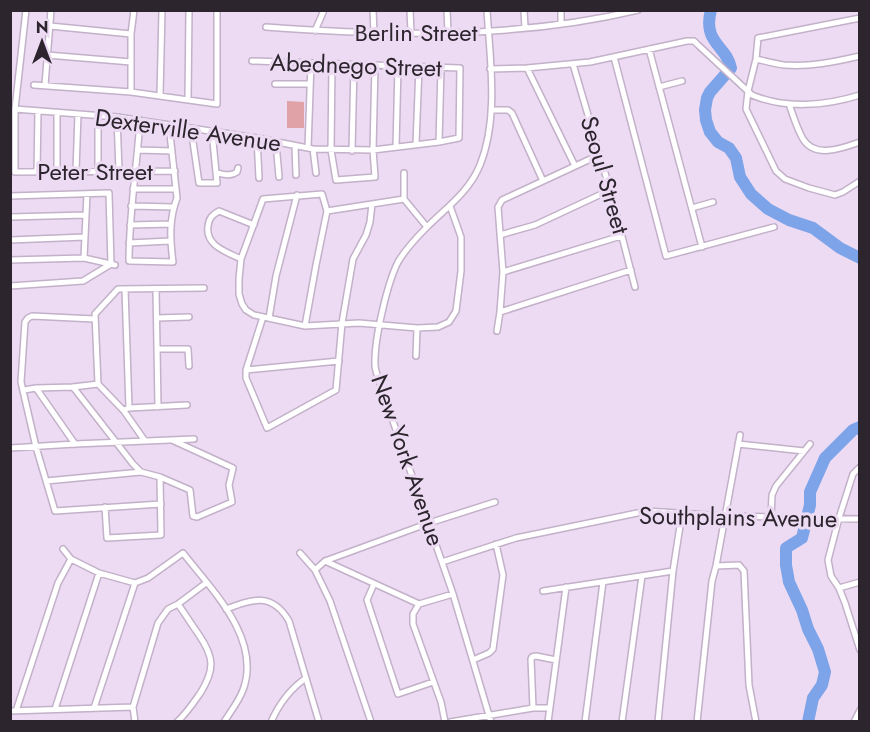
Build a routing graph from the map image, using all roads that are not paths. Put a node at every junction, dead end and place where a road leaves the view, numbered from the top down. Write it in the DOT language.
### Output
graph roads {
  1 [pos="26,10"];
  2 [pos="51,10"];
  3 [pos="134,10"];
  4 [pos="162,10"];
  5 [pos="189,10"];
  6 [pos="217,10"];
  7 [pos="324,10"];
  8 [pos="373,10"];
  9 [pos="410,10"];
  10 [pos="447,10"];
  11 [pos="487,10"];
  12 [pos="524,10"];
  13 [pos="561,10"];
  14 [pos="597,10"];
  15 [pos="638,10"];
  16 [pos="860,18"];
  17 [pos="598,19"];
  18 [pos="561,24"];
  19 [pos="50,26"];
  20 [pos="266,27"];
  21 [pos="525,28"];
  22 [pos="315,31"];
  23 [pos="411,32"];
  24 [pos="448,32"];
  25 [pos="488,32"];
  26 [pos="374,33"];
  27 [pos="132,34"];
  28 [pos="649,49"];
  29 [pos="47,55"];
  30 [pos="860,56"];
  31 [pos="614,57"];
  32 [pos="756,59"];
  33 [pos="252,61"];
  34 [pos="130,62"];
  35 [pos="311,63"];
  36 [pos="332,63"];
  37 [pos="573,64"];
  38 [pos="354,65"];
  39 [pos="375,65"];
  40 [pos="398,67"];
  41 [pos="419,67"];
  42 [pos="441,68"];
  43 [pos="527,68"];
  44 [pos="490,69"];
  45 [pos="682,81"];
  46 [pos="10,84"];
  47 [pos="276,84"];
  48 [pos="309,84"];
  49 [pos="18,85"];
  50 [pos="34,85"];
  51 [pos="45,85"];
  52 [pos="659,87"];
  53 [pos="748,91"];
  54 [pos="131,92"];
  55 [pos="160,95"];
  56 [pos="860,95"];
  57 [pos="188,100"];
  58 [pos="789,104"];
  59 [pos="15,109"];
  60 [pos="491,110"];
  61 [pos="38,111"];
  62 [pos="57,112"];
  63 [pos="78,114"];
  64 [pos="98,116"];
  65 [pos="117,117"];
  66 [pos="140,120"];
  67 [pos="169,125"];
  68 [pos="191,128"];
  69 [pos="212,131"];
  70 [pos="257,138"];
  71 [pos="459,138"];
  72 [pos="439,142"];
  73 [pos="860,142"];
  74 [pos="276,143"];
  75 [pos="416,144"];
  76 [pos="295,146"];
  77 [pos="396,147"];
  78 [pos="310,148"];
  79 [pos="138,150"];
  80 [pos="331,150"];
  81 [pos="373,150"];
  82 [pos="172,151"];
  83 [pos="352,151"];
  84 [pos="599,155"];
  85 [pos="575,166"];
  86 [pos="238,168"];
  87 [pos="57,171"];
  88 [pos="76,171"];
  89 [pos="98,171"];
  90 [pos="118,171"];
  91 [pos="135,171"];
  92 [pos="175,171"];
  93 [pos="37,172"];
  94 [pos="216,172"];
  95 [pos="315,173"];
  96 [pos="404,173"];
  97 [pos="297,175"];
  98 [pos="279,177"];
  99 [pos="259,178"];
  100 [pos="543,181"];
  101 [pos="860,181"];
  102 [pos="133,189"];
  103 [pos="176,189"];
  104 [pos="610,190"];
  105 [pos="87,194"];
  106 [pos="297,195"];
  107 [pos="10,196"];
  108 [pos="404,199"];
  109 [pos="713,202"];
  110 [pos="372,204"];
  111 [pos="132,206"];
  112 [pos="174,207"];
  113 [pos="450,207"];
  114 [pos="692,208"];
  115 [pos="327,211"];
  116 [pos="86,215"];
  117 [pos="10,217"];
  118 [pos="171,224"];
  119 [pos="130,225"];
  120 [pos="254,225"];
  121 [pos="427,227"];
  122 [pos="774,227"];
  123 [pos="500,235"];
  124 [pos="621,236"];
  125 [pos="85,237"];
  126 [pos="10,240"];
  127 [pos="170,242"];
  128 [pos="129,243"];
  129 [pos="702,247"];
  130 [pos="84,258"];
  131 [pos="241,259"];
  132 [pos="10,261"];
  133 [pos="113,264"];
  134 [pos="631,270"];
  135 [pos="503,272"];
  136 [pos="10,286"];
  137 [pos="635,287"];
  138 [pos="204,288"];
  139 [pos="125,289"];
  140 [pos="156,289"];
  141 [pos="500,312"];
  142 [pos="189,317"];
  143 [pos="266,317"];
  144 [pos="157,318"];
  145 [pos="94,319"];
  146 [pos="342,323"];
  147 [pos="380,323"];
  148 [pos="305,326"];
  149 [pos="417,328"];
  150 [pos="497,331"];
  151 [pos="158,349"];
  152 [pos="416,356"];
  153 [pos="339,361"];
  154 [pos="189,366"];
  155 [pos="246,370"];
  156 [pos="98,384"];
  157 [pos="73,387"];
  158 [pos="36,388"];
  159 [pos="24,390"];
  160 [pos="187,405"];
  161 [pos="158,407"];
  162 [pos="126,409"];
  163 [pos="740,435"];
  164 [pos="194,439"];
  165 [pos="172,440"];
  166 [pos="145,441"];
  167 [pos="116,443"];
  168 [pos="75,444"];
  169 [pos="738,444"];
  170 [pos="810,444"];
  171 [pos="36,447"];
  172 [pos="10,448"];
  173 [pos="804,451"];
  174 [pos="860,467"];
  175 [pos="141,472"];
  176 [pos="160,477"];
  177 [pos="46,481"];
  178 [pos="495,502"];
  179 [pos="160,504"];
  180 [pos="105,507"];
  181 [pos="682,513"];
  182 [pos="725,516"];
  183 [pos="771,517"];
  184 [pos="839,518"];
  185 [pos="860,519"];
  186 [pos="429,523"];
  187 [pos="496,544"];
  188 [pos="63,549"];
  189 [pos="300,553"];
  190 [pos="71,559"];
  191 [pos="325,561"];
  192 [pos="442,562"];
  193 [pos="716,566"];
  194 [pos="315,570"];
  195 [pos="674,571"];
  196 [pos="99,573"];
  197 [pos="642,576"];
  198 [pos="603,582"];
  199 [pos="860,582"];
  200 [pos="135,583"];
  201 [pos="206,583"];
  202 [pos="374,584"];
  203 [pos="566,587"];
  204 [pos="839,588"];
  205 [pos="543,591"];
  206 [pos="453,594"];
  207 [pos="178,604"];
  208 [pos="419,604"];
  209 [pos="226,609"];
  210 [pos="860,624"];
  211 [pos="853,626"];
  212 [pos="860,650"];
  213 [pos="473,660"];
  214 [pos="556,660"];
  215 [pos="306,678"];
  216 [pos="434,682"];
  217 [pos="132,707"];
  218 [pos="94,708"];
  219 [pos="533,708"];
  220 [pos="550,708"];
  221 [pos="55,710"];
  222 [pos="860,710"];
  223 [pos="13,711"];
  224 [pos="490,718"];
  225 [pos="135,722"];
  226 [pos="177,722"];
  227 [pos="224,722"];
  228 [pos="271,722"];
  229 [pos="319,722"];
  230 [pos="371,722"];
  231 [pos="445,722"];
  232 [pos="450,722"];
  233 [pos="548,722"];
  234 [pos="585,722"];
  235 [pos="622,722"];
  236 [pos="658,722"];
  237 [pos="697,722"];
  238 [pos="756,722"];
  239 [pos="854,722"];
  1 -- 49 [label="street"];
  2 -- 19 [label="street"];
  3 -- 27 [label="street"];
  4 -- 55 [label="street"];
  5 -- 57 [label="street"];
  6 -- 57 [label="street"];
  7 -- 22 [label="street"];
  8 -- 26 [label="street"];
  9 -- 23 [label="street"];
  10 -- 24 [label="street"];
  11 -- 25 [label="street, New York Avenue"];
  12 -- 21 [label="street"];
  13 -- 18 [label="street"];
  14 -- 17 [label="street"];
  15 -- 17 [label="street, Berlin Street"];
  16 -- 32 [label="street"];
  17 -- 18 [label="street, Berlin Street"];
  18 -- 21 [label="street, Berlin Street"];
  19 -- 27 [label="street"];
  19 -- 29 [label="street"];
  20 -- 22 [label="street, Berlin Street"];
  21 -- 25 [label="street, Berlin Street"];
  22 -- 26 [label="street, Berlin Street"];
  23 -- 24 [label="street, Berlin Street"];
  23 -- 26 [label="street, Berlin Street"];
  24 -- 25 [label="street, Berlin Street"];
  25 -- 44 [label="street, New York Avenue"];
  27 -- 34 [label="street"];
  28 -- 31 [label="street"];
  28 -- 52 [label="street"];
  28 -- 53 [label="street"];
  29 -- 34 [label="street"];
  29 -- 51 [label="street"];
  30 -- 32 [label="street"];
  31 -- 37 [label="street"];
  31 -- 129 [label="street"];
  32 -- 53 [label="street"];
  33 -- 35 [label="street, Abednego Street"];
  34 -- 54 [label="street"];
  35 -- 36 [label="street, Abednego Street"];
  35 -- 48 [label="street"];
  36 -- 38 [label="street, Abednego Street"];
  36 -- 80 [label="street"];
  37 -- 43 [label="street"];
  37 -- 84 [label="street, Seoul Street"];
  38 -- 39 [label="street, Abednego Street"];
  38 -- 83 [label="street"];
  39 -- 40 [label="street, Abednego Street"];
  39 -- 81 [label="street"];
  40 -- 41 [label="street, Abednego Street"];
  40 -- 77 [label="street"];
  41 -- 42 [label="street, Abednego Street"];
  41 -- 75 [label="street"];
  42 -- 71 [label="street, Abednego Street"];
  42 -- 72 [label="street"];
  43 -- 44 [label="street"];
  43 -- 85 [label="street"];
  44 -- 60 [label="street, New York Avenue"];
  45 -- 52 [label="street"];
  46 -- 49 [label="street"];
  47 -- 48 [label="street"];
  48 -- 78 [label="street"];
  49 -- 59 [label="street"];
  50 -- 51 [label="street"];
  51 -- 54 [label="street"];
  52 -- 114 [label="street"];
  53 -- 58 [label="street"];
  53 -- 101 [label="street"];
  54 -- 55 [label="street"];
  55 -- 57 [label="street"];
  56 -- 58 [label="street"];
  58 -- 73 [label="street"];
  59 -- 61 [label="street, Dexterville Avenue"];
  59 -- 93 [label="street, Peter Street"];
  60 -- 100 [label="street"];
  60 -- 113 [label="street, New York Avenue"];
  61 -- 62 [label="street, Dexterville Avenue"];
  61 -- 93 [label="street"];
  62 -- 63 [label="street, Dexterville Avenue"];
  62 -- 87 [label="street"];
  63 -- 64 [label="street, Dexterville Avenue"];
  63 -- 88 [label="street"];
  64 -- 65 [label="street, Dexterville Avenue"];
  64 -- 89 [label="street"];
  65 -- 66 [label="street, Dexterville Avenue"];
  65 -- 90 [label="street"];
  66 -- 67 [label="street, Dexterville Avenue"];
  66 -- 79 [label="street"];
  67 -- 68 [label="street, Dexterville Avenue"];
  67 -- 82 [label="street"];
  68 -- 69 [label="street, Dexterville Avenue"];
  68 -- 94 [label="street"];
  69 -- 70 [label="street, Dexterville Avenue"];
  69 -- 94 [label="street"];
  70 -- 74 [label="street, Dexterville Avenue"];
  70 -- 99 [label="street"];
  71 -- 72 [label="street, Dexterville Avenue"];
  72 -- 75 [label="street, Dexterville Avenue"];
  74 -- 76 [label="street, Dexterville Avenue"];
  74 -- 98 [label="street"];
  75 -- 77 [label="street, Dexterville Avenue"];
  76 -- 78 [label="street, Dexterville Avenue"];
  76 -- 97 [label="street"];
  77 -- 81 [label="street, Dexterville Avenue"];
  78 -- 80 [label="street, Dexterville Avenue"];
  78 -- 95 [label="street"];
  79 -- 82 [label="street"];
  79 -- 91 [label="street"];
  80 -- 81 [label="street"];
  80 -- 83 [label="street, Dexterville Avenue"];
  81 -- 83 [label="street, Dexterville Avenue"];
  82 -- 92 [label="street"];
  84 -- 85 [label="street"];
  84 -- 104 [label="street, Seoul Street"];
  85 -- 100 [label="street"];
  86 -- 94 [label="street"];
  87 -- 88 [label="street, Peter Street"];
  87 -- 93 [label="street, Peter Street"];
  88 -- 89 [label="street, Peter Street"];
  89 -- 90 [label="street, Peter Street"];
  90 -- 91 [label="street, Peter Street"];
  91 -- 92 [label="street, Peter Street"];
  91 -- 102 [label="street"];
  92 -- 103 [label="street"];
  96 -- 108 [label="street"];
  100 -- 123 [label="street"];
  102 -- 103 [label="street"];
  102 -- 111 [label="street"];
  103 -- 112 [label="street"];
  104 -- 123 [label="street"];
  104 -- 124 [label="street, Seoul Street"];
  105 -- 107 [label="street"];
  105 -- 116 [label="street"];
  105 -- 133 [label="street"];
  106 -- 115 [label="street"];
  106 -- 120 [label="street"];
  106 -- 143 [label="street"];
  108 -- 110 [label="street"];
  108 -- 121 [label="street"];
  109 -- 114 [label="street"];
  110 -- 115 [label="street"];
  110 -- 146 [label="street"];
  111 -- 112 [label="street"];
  111 -- 119 [label="street"];
  112 -- 118 [label="street"];
  113 -- 121 [label="street, New York Avenue"];
  113 -- 149 [label="street"];
  114 -- 129 [label="street"];
  115 -- 148 [label="street"];
  116 -- 117 [label="street"];
  116 -- 125 [label="street"];
  118 -- 119 [label="street"];
  118 -- 127 [label="street"];
  119 -- 128 [label="street"];
  120 -- 131 [label="street"];
  120 -- 131 [label="street"];
  121 -- 147 [label="street, New York Avenue"];
  122 -- 129 [label="street"];
  123 -- 135 [label="street"];
  124 -- 134 [label="street, Seoul Street"];
  124 -- 135 [label="street"];
  125 -- 126 [label="street"];
  125 -- 130 [label="street"];
  127 -- 128 [label="street"];
  127 -- 128 [label="street"];
  130 -- 132 [label="street"];
  130 -- 133 [label="street"];
  131 -- 143 [label="street"];
  133 -- 136 [label="street"];
  134 -- 137 [label="street, Seoul Street"];
  134 -- 141 [label="street"];
  135 -- 141 [label="street"];
  138 -- 140 [label="street"];
  139 -- 140 [label="street"];
  139 -- 145 [label="street"];
  139 -- 162 [label="street"];
  140 -- 144 [label="street"];
  141 -- 150 [label="street"];
  142 -- 144 [label="street"];
  143 -- 148 [label="street"];
  143 -- 155 [label="street"];
  144 -- 151 [label="street"];
  145 -- 156 [label="street"];
  145 -- 159 [label="street"];
  146 -- 147 [label="street"];
  146 -- 148 [label="street"];
  146 -- 153 [label="street"];
  147 -- 149 [label="street"];
  147 -- 186 [label="street, New York Avenue"];
  149 -- 152 [label="street"];
  151 -- 154 [label="street"];
  151 -- 161 [label="street"];
  153 -- 155 [label="street"];
  153 -- 155 [label="street"];
  156 -- 157 [label="street"];
  156 -- 162 [label="street"];
  157 -- 158 [label="street"];
  157 -- 167 [label="street"];
  158 -- 159 [label="street"];
  158 -- 168 [label="street"];
  159 -- 171 [label="street"];
  160 -- 161 [label="street"];
  161 -- 162 [label="street"];
  162 -- 166 [label="street"];
  163 -- 169 [label="street"];
  164 -- 165 [label="street"];
  165 -- 166 [label="street"];
  165 -- 176 [label="street"];
  166 -- 167 [label="street"];
  167 -- 168 [label="street"];
  167 -- 175 [label="street"];
  168 -- 171 [label="street"];
  169 -- 173 [label="street"];
  169 -- 182 [label="street"];
  170 -- 173 [label="street"];
  171 -- 172 [label="street"];
  171 -- 177 [label="street"];
  173 -- 183 [label="street"];
  174 -- 184 [label="street"];
  175 -- 176 [label="street"];
  175 -- 177 [label="street"];
  176 -- 179 [label="street"];
  177 -- 180 [label="street"];
  178 -- 186 [label="street"];
  179 -- 180 [label="street"];
  179 -- 180 [label="street"];
  181 -- 182 [label="street, Southplains Avenue"];
  181 -- 187 [label="street, Southplains Avenue"];
  181 -- 195 [label="street"];
  182 -- 183 [label="street, Southplains Avenue"];
  182 -- 193 [label="street"];
  183 -- 184 [label="street, Southplains Avenue"];
  184 -- 185 [label="street, Southplains Avenue"];
  184 -- 204 [label="street"];
  186 -- 191 [label="street"];
  186 -- 192 [label="street, New York Avenue"];
  187 -- 192 [label="street, Southplains Avenue"];
  187 -- 213 [label="street"];
  188 -- 190 [label="street"];
  189 -- 194 [label="street"];
  190 -- 196 [label="street"];
  190 -- 223 [label="street"];
  191 -- 194 [label="street"];
  191 -- 202 [label="street"];
  192 -- 206 [label="street, New York Avenue"];
  193 -- 237 [label="street"];
  193 -- 238 [label="street"];
  194 -- 230 [label="street"];
  195 -- 197 [label="street"];
  195 -- 236 [label="street"];
  196 -- 200 [label="street"];
  196 -- 221 [label="street"];
  197 -- 198 [label="street"];
  197 -- 235 [label="street"];
  198 -- 203 [label="street"];
  198 -- 234 [label="street"];
  199 -- 204 [label="street"];
  200 -- 201 [label="street"];
  200 -- 218 [label="street"];
  201 -- 207 [label="street"];
  201 -- 209 [label="street"];
  202 -- 208 [label="street"];
  202 -- 216 [label="street"];
  203 -- 205 [label="street"];
  203 -- 214 [label="street"];
  204 -- 211 [label="street"];
  206 -- 208 [label="street"];
  206 -- 213 [label="street, New York Avenue"];
  207 -- 217 [label="street"];
  207 -- 226 [label="street"];
  208 -- 216 [label="street"];
  209 -- 215 [label="street"];
  209 -- 227 [label="street"];
  210 -- 211 [label="street"];
  211 -- 212 [label="street"];
  213 -- 224 [label="street, New York Avenue"];
  214 -- 219 [label="street"];
  214 -- 220 [label="street"];
  215 -- 228 [label="street"];
  215 -- 229 [label="street"];
  216 -- 231 [label="street"];
  217 -- 218 [label="street"];
  217 -- 225 [label="street"];
  218 -- 221 [label="street"];
  219 -- 220 [label="street"];
  219 -- 224 [label="street"];
  220 -- 233 [label="street"];
  221 -- 223 [label="street"];
  222 -- 239 [label="street"];
  224 -- 232 [label="street"];
}
